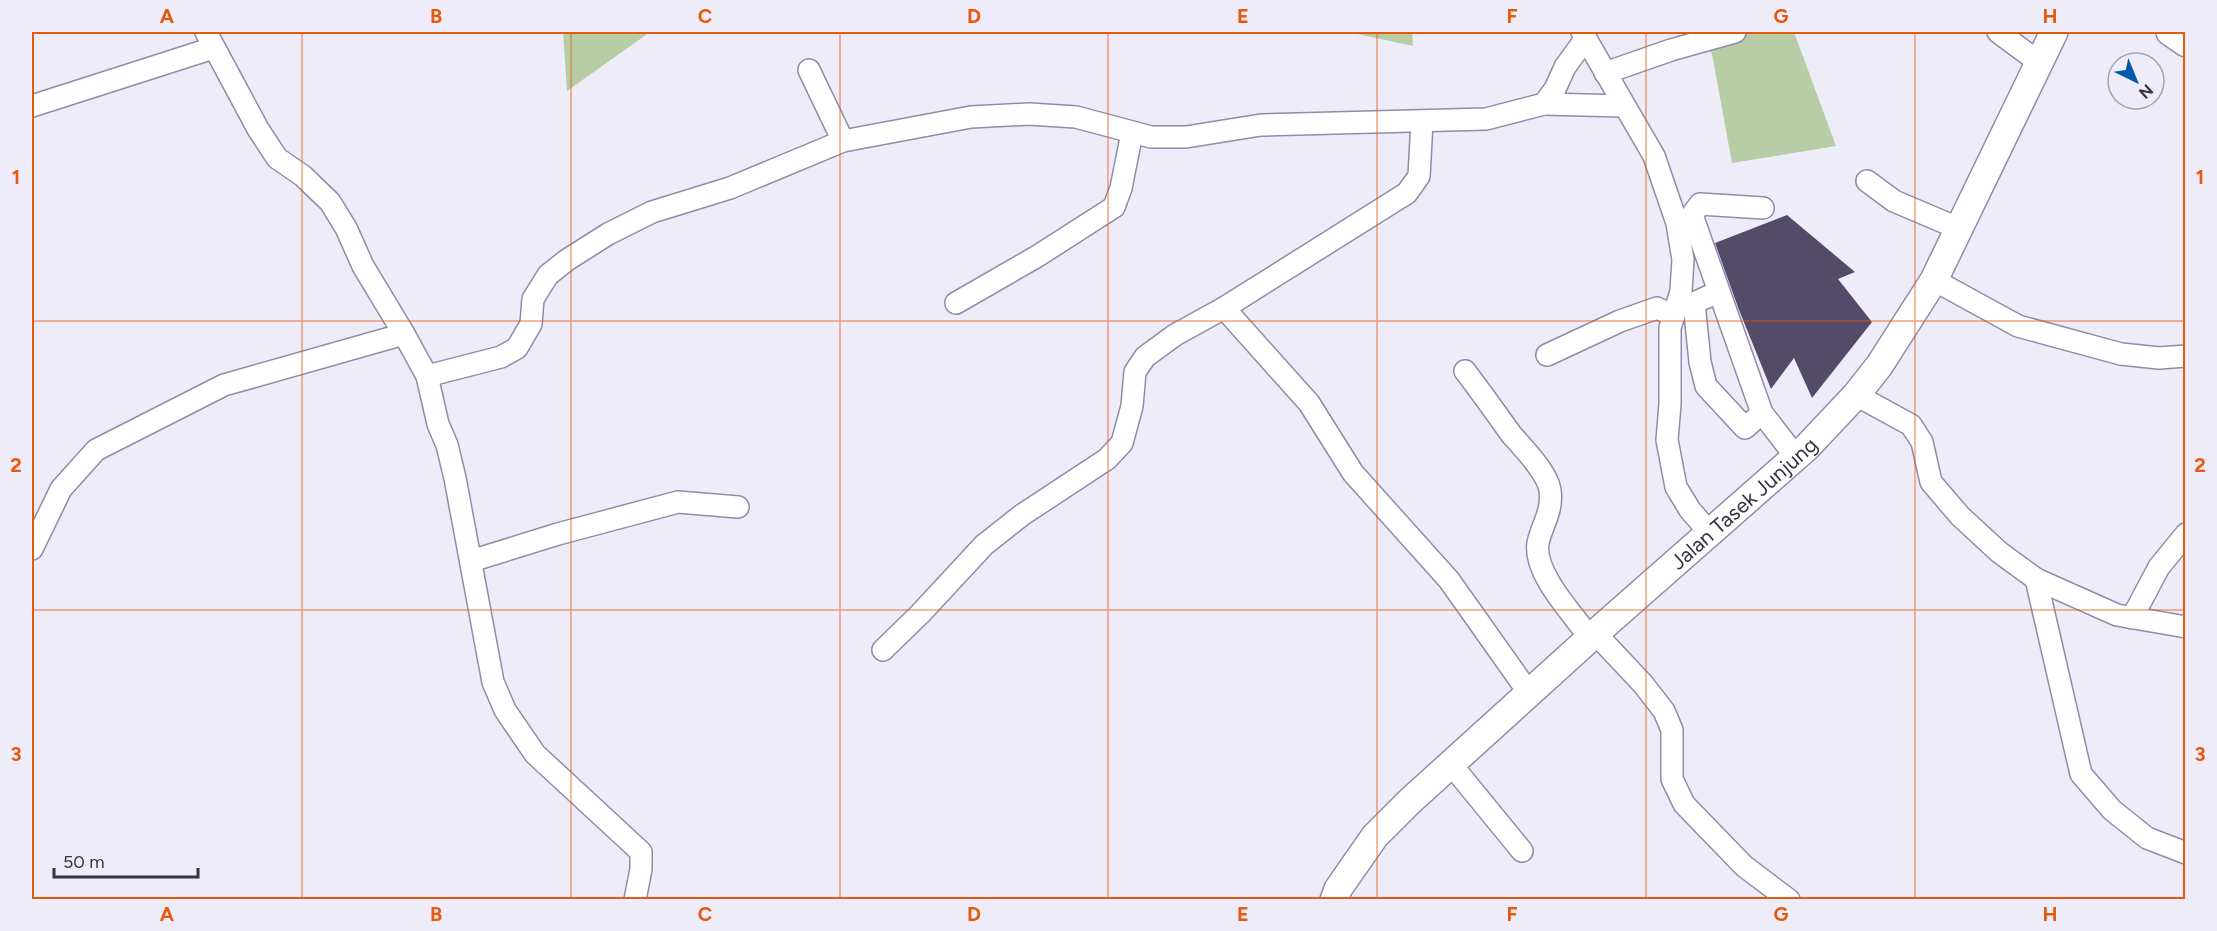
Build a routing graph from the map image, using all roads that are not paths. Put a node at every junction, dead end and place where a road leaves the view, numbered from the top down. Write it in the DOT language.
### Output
graph roads {
  1 [pos="1735,32"];
  2 [pos="1998,32"];
  3 [pos="2054,32"];
  4 [pos="2170,32"];
  5 [pos="1584,35"];
  6 [pos="210,40"];
  7 [pos="2186,43"];
  8 [pos="2040,63"];
  9 [pos="809,70"];
  10 [pos="1605,73"];
  11 [pos="1544,104"];
  12 [pos="32,106"];
  13 [pos="1624,106"];
  14 [pos="1422,122"];
  15 [pos="1132,133"];
  16 [pos="843,141"];
  17 [pos="1867,180"];
  18 [pos="1763,208"];
  19 [pos="1960,229"];
  20 [pos="1934,280"];
  21 [pos="1718,292"];
  22 [pos="956,303"];
  23 [pos="1224,308"];
  24 [pos="1674,316"];
  25 [pos="404,334"];
  26 [pos="1547,355"];
  27 [pos="2186,356"];
  28 [pos="1465,371"];
  29 [pos="427,376"];
  30 [pos="1856,395"];
  31 [pos="1762,413"];
  32 [pos="1796,457"];
  33 [pos="738,507"];
  34 [pos="1710,533"];
  35 [pos="2186,534"];
  36 [pos="32,549"];
  37 [pos="471,561"];
  38 [pos="2036,579"];
  39 [pos="2132,618"];
  40 [pos="2186,627"];
  41 [pos="1593,635"];
  42 [pos="883,650"];
  43 [pos="1529,693"];
  44 [pos="1450,763"];
  45 [pos="1522,851"];
  46 [pos="2186,853"];
  47 [pos="635,900"];
  48 [pos="1334,900"];
  49 [pos="1789,900"];
  1 -- 10 [label="street"];
  2 -- 8 [label="street"];
  3 -- 8 [label="main road, Jalan Tasek Junjung"];
  4 -- 7 [label="main road"];
  5 -- 10 [label="street"];
  5 -- 11 [label="street"];
  6 -- 12 [label="street"];
  6 -- 25 [label="street"];
  8 -- 19 [label="main road, Jalan Tasek Junjung"];
  9 -- 16 [label="street"];
  10 -- 13 [label="street"];
  11 -- 13 [label="street"];
  11 -- 14 [label="street"];
  13 -- 24 [label="street"];
  14 -- 15 [label="street"];
  14 -- 23 [label="street"];
  15 -- 16 [label="street"];
  15 -- 22 [label="street"];
  16 -- 29 [label="street"];
  17 -- 19 [label="street"];
  18 -- 21 [label="street"];
  19 -- 20 [label="main road, Jalan Tasek Junjung"];
  20 -- 27 [label="street"];
  20 -- 30 [label="main road, Jalan Tasek Junjung"];
  21 -- 31 [label="street"];
  21 -- 31 [label="street"];
  23 -- 42 [label="street"];
  23 -- 43 [label="street"];
  24 -- 26 [label="street"];
  24 -- 34 [label="street"];
  25 -- 29 [label="street"];
  25 -- 36 [label="street"];
  28 -- 41 [label="street"];
  29 -- 37 [label="street"];
  30 -- 32 [label="main road, Jalan Tasek Junjung"];
  30 -- 38 [label="street"];
  31 -- 32 [label="street"];
  32 -- 34 [label="main road, Jalan Tasek Junjung"];
  33 -- 37 [label="street"];
  34 -- 41 [label="main road, Jalan Tasek Junjung"];
  35 -- 39 [label="street"];
  37 -- 47 [label="street"];
  38 -- 39 [label="street"];
  38 -- 46 [label="street"];
  39 -- 40 [label="street"];
  41 -- 43 [label="main road, Jalan Tasek Junjung"];
  41 -- 49 [label="street"];
  43 -- 44 [label="main road, Jalan Tasek Junjung"];
  44 -- 45 [label="street"];
  44 -- 48 [label="main road, Jalan Tasek Junjung"];
}
